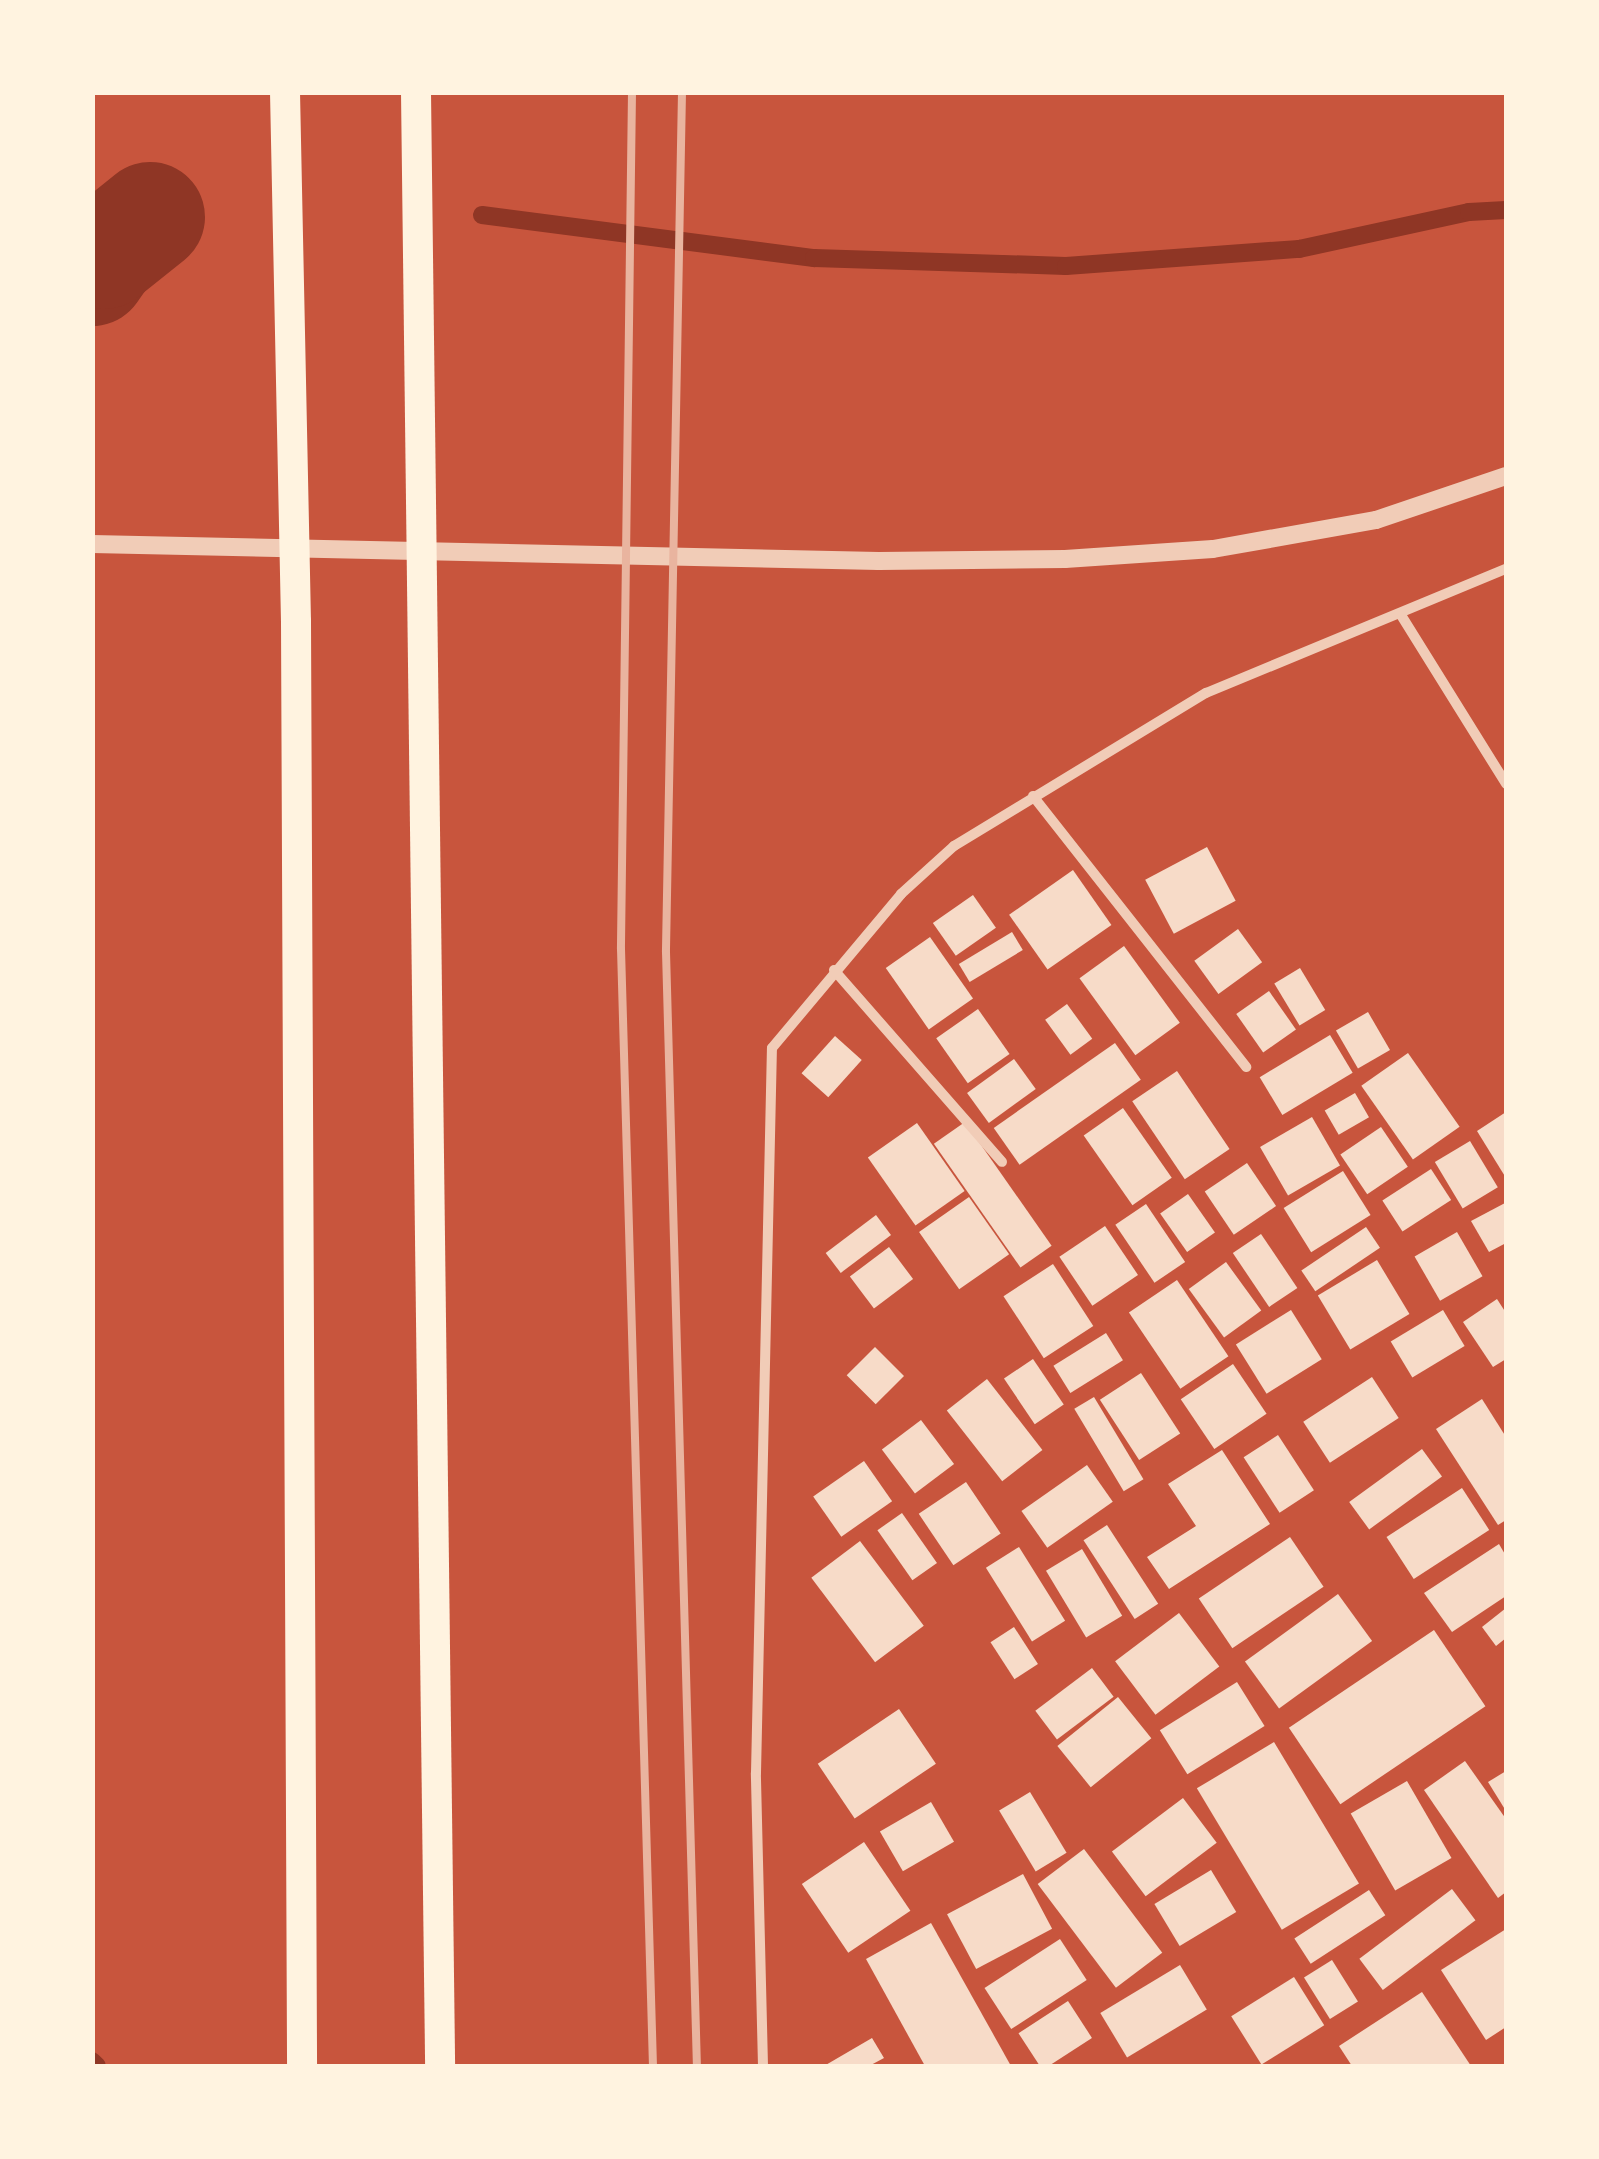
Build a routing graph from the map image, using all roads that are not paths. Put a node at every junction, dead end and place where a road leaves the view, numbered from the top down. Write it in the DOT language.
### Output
graph roads {
  1 [pos="286,92"];
  2 [pos="416,92"];
  3 [pos="1506,476"];
  4 [pos="92,544"];
  5 [pos="1506,569"];
  6 [pos="1401,614"];
  7 [pos="1506,784"];
  8 [pos="1033,796"];
  9 [pos="834,970"];
  10 [pos="1246,1067"];
  11 [pos="1002,1162"];
  12 [pos="302,2066"];
  13 [pos="440,2066"];
  14 [pos="763,2066"];
  1 -- 12 [label="highway"];
  2 -- 13 [label="highway"];
  3 -- 4 [label="street"];
  5 -- 6 [label="street"];
  6 -- 7 [label="street"];
  6 -- 8 [label="street"];
  8 -- 9 [label="street"];
  8 -- 10 [label="street"];
  9 -- 11 [label="street"];
  9 -- 14 [label="street"];
}
